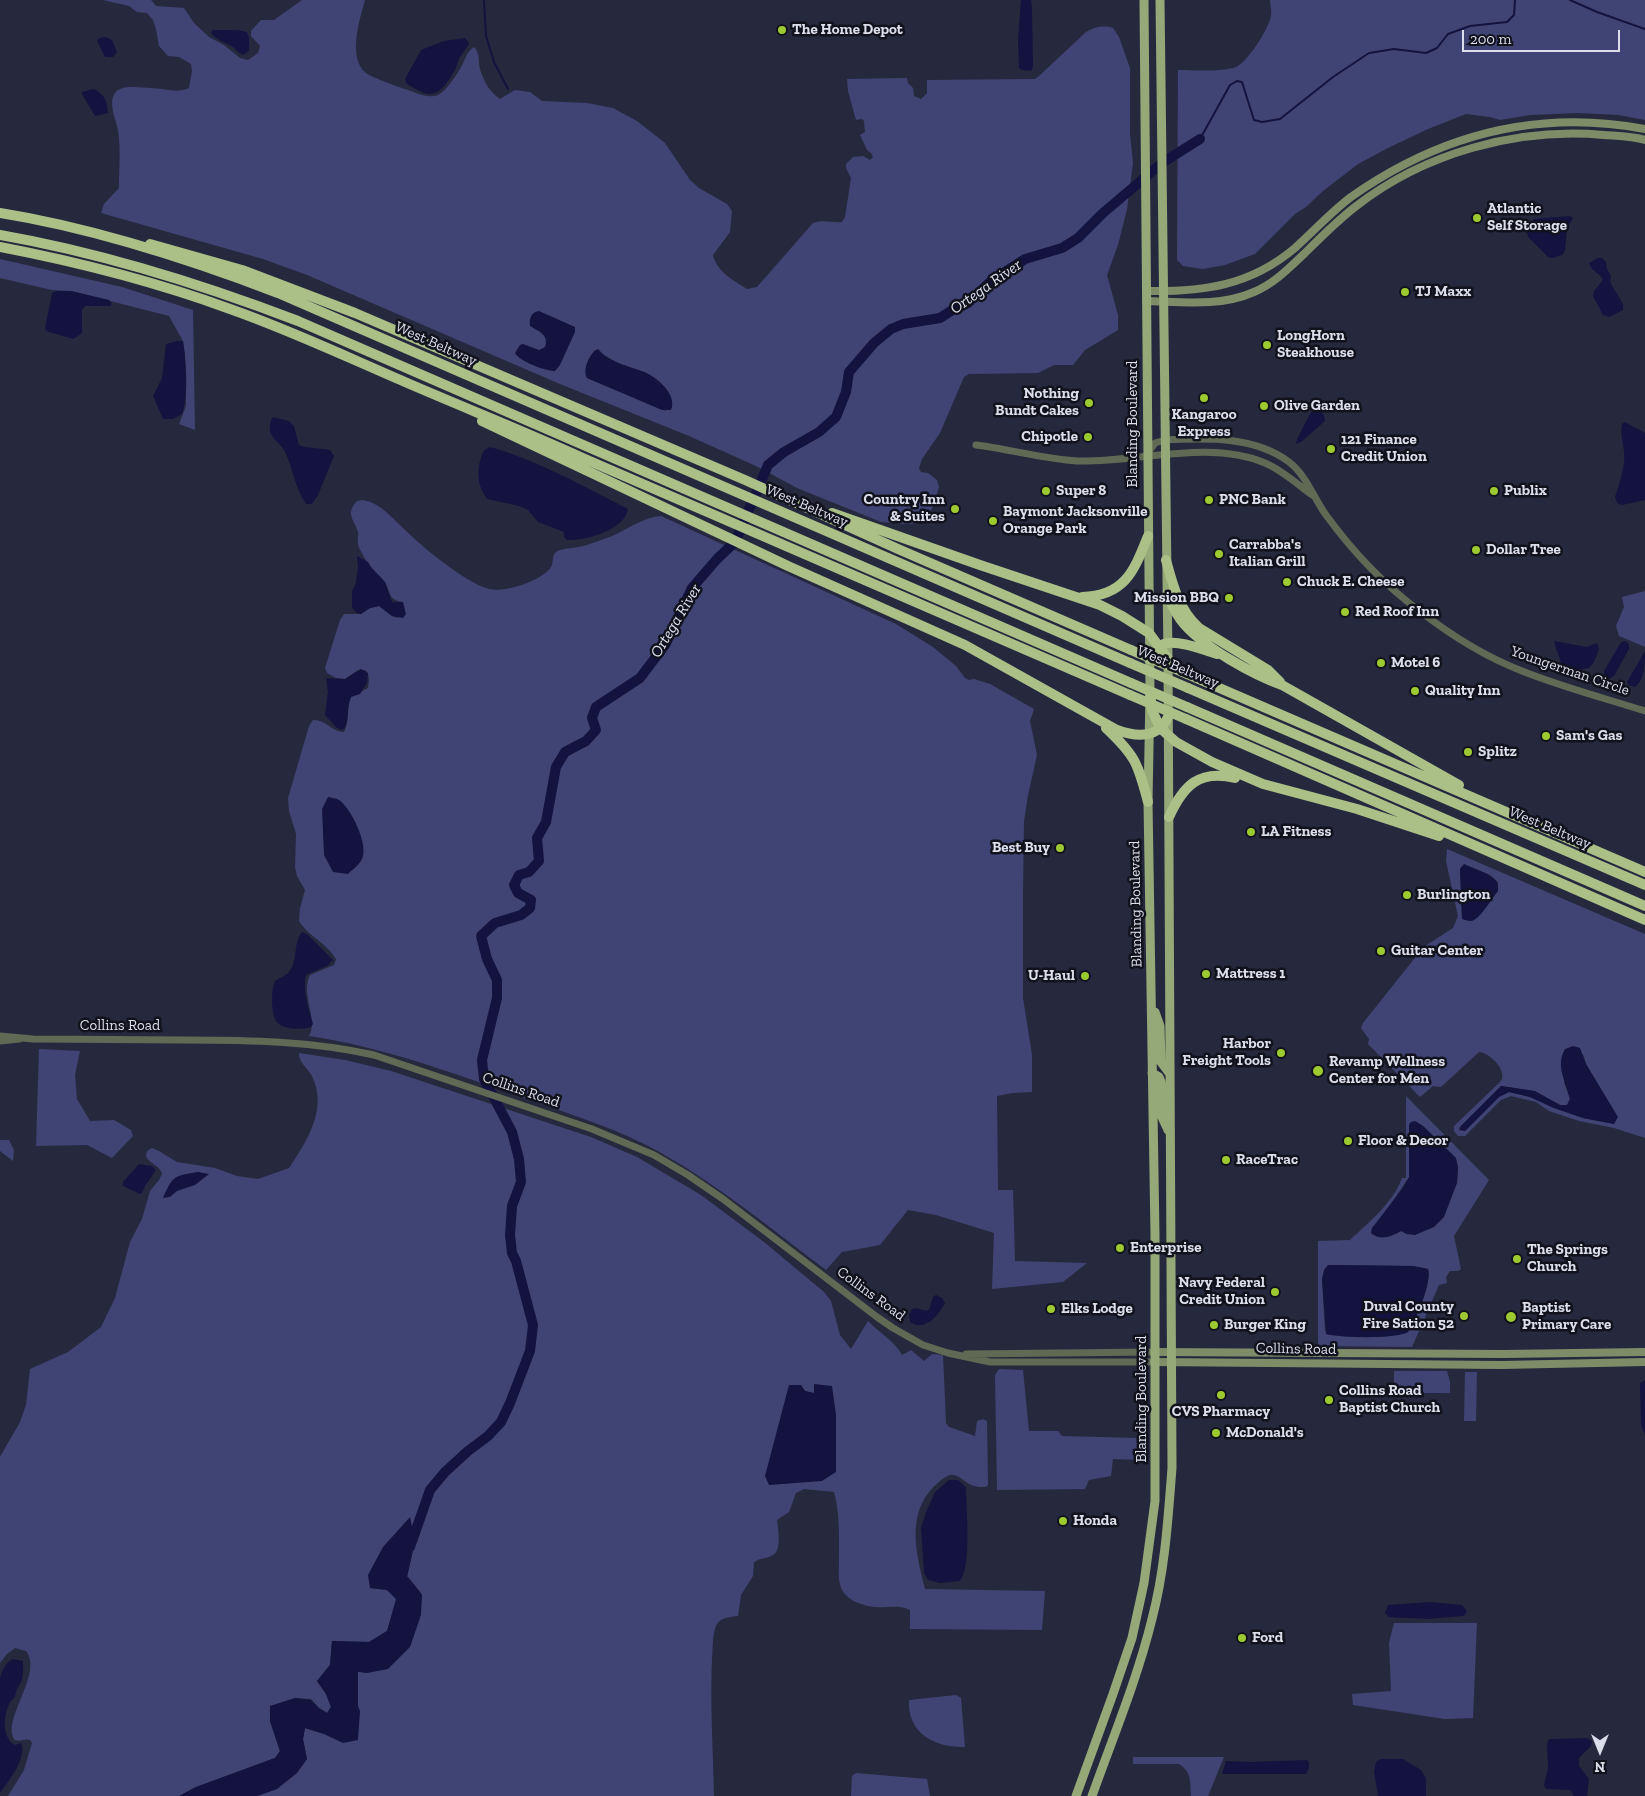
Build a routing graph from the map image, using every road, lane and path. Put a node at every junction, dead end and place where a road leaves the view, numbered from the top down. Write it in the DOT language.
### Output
graph roads {
  1 [pos="1144,0"];
  2 [pos="1160,0"];
  3 [pos="1645,129"];
  4 [pos="1645,140"];
  5 [pos="1338,208"];
  6 [pos="0,213"];
  7 [pos="1334,226"];
  8 [pos="0,235"];
  9 [pos="104,235"];
  10 [pos="0,247"];
  11 [pos="1146,291"];
  12 [pos="1163,291"];
  13 [pos="1146,301"];
  14 [pos="1163,302"];
  15 [pos="408,384"];
  16 [pos="1165,440"];
  17 [pos="1236,441"];
  18 [pos="976,445"];
  19 [pos="1165,454"];
  20 [pos="1234,454"];
  21 [pos="1147,456"];
  22 [pos="770,491"];
  23 [pos="1312,495"];
  24 [pos="1148,536"];
  25 [pos="1166,560"];
  26 [pos="1167,594"];
  27 [pos="1079,597"];
  28 [pos="1149,633"];
  29 [pos="1164,645"];
  30 [pos="1149,658"];
  31 [pos="1168,658"];
  32 [pos="1229,659"];
  33 [pos="1282,685"];
  34 [pos="1150,692"];
  35 [pos="1645,712"];
  36 [pos="1168,717"];
  37 [pos="1098,720"];
  38 [pos="1160,728"];
  39 [pos="1148,734"];
  40 [pos="1168,736"];
  41 [pos="1263,784"];
  42 [pos="1479,799"];
  43 [pos="1148,802"];
  44 [pos="1169,817"];
  45 [pos="1490,853"];
  46 [pos="1645,872"];
  47 [pos="1645,885"];
  48 [pos="1645,906"];
  49 [pos="1645,920"];
  50 [pos="1152,1000"];
  51 [pos="0,1036"];
  52 [pos="22,1039"];
  53 [pos="0,1042"];
  54 [pos="1152,1073"];
  55 [pos="1170,1074"];
  56 [pos="1170,1135"];
  57 [pos="1172,1352"];
  58 [pos="1645,1352"];
  59 [pos="1154,1357"];
  60 [pos="1172,1362"];
  61 [pos="1645,1362"];
  62 [pos="1155,1501"];
  63 [pos="1170,1501"];
  64 [pos="1132,1638"];
  65 [pos="1146,1642"];
  66 [pos="1085,1773"];
  67 [pos="1099,1777"];
  68 [pos="1076,1796"];
  69 [pos="1092,1796"];
  1 -- 11 [label="main road, Blanding Boulevard"];
  2 -- 12 [label="main road, Blanding Boulevard"];
  3 -- 5 [label="main road"];
  4 -- 7 [label="main road"];
  5 -- 7 [label="street"];
  5 -- 12 [label="main road"];
  6 -- 9 [label="highway, West Beltway"];
  7 -- 14 [label="main road"];
  8 -- 48 [label="highway, bridge"];
  9 -- 22 [label="highway"];
  9 -- 47 [label="highway, West Beltway, bridge"];
  10 -- 15 [label="highway"];
  11 -- 12 [label="main road"];
  11 -- 13 [label="main road, Blanding Boulevard"];
  12 -- 14 [label="main road, Blanding Boulevard"];
  13 -- 14 [label="main road"];
  13 -- 21 [label="main road, Blanding Boulevard"];
  14 -- 16 [label="main road, Blanding Boulevard"];
  15 -- 37 [label="highway"];
  15 -- 45 [label="highway, bridge"];
  16 -- 17 [label="street, Youngerman Circle"];
  16 -- 19 [label="main road, Blanding Boulevard"];
  16 -- 21 [label="street"];
  17 -- 20 [label="street"];
  17 -- 23 [label="street, Youngerman Circle"];
  18 -- 21 [label="street, Youngerman Circle"];
  19 -- 20 [label="street, Youngerman Circle"];
  19 -- 21 [label="street, Youngerman Circle"];
  19 -- 25 [label="main road, Blanding Boulevard"];
  20 -- 23 [label="street, Youngerman Circle"];
  21 -- 24 [label="main road, Blanding Boulevard"];
  22 -- 27 [label="highway"];
  22 -- 42 [label="highway, bridge"];
  23 -- 35 [label="street, Youngerman Circle"];
  24 -- 27 [label="highway"];
  24 -- 28 [label="main road, Blanding Boulevard"];
  25 -- 26 [label="main road, Blanding Boulevard"];
  25 -- 33 [label="highway"];
  26 -- 29 [label="main road, Blanding Boulevard"];
  26 -- 32 [label="highway"];
  27 -- 28 [label="highway"];
  28 -- 29 [label="highway"];
  28 -- 30 [label="main road, Blanding Boulevard"];
  29 -- 30 [label="highway"];
  29 -- 31 [label="highway"];
  29 -- 32 [label="highway"];
  30 -- 34 [label="main road, Blanding Boulevard"];
  31 -- 36 [label="main road, Blanding Boulevard"];
  32 -- 33 [label="highway"];
  33 -- 42 [label="highway"];
  34 -- 38 [label="highway"];
  34 -- 39 [label="main road, Blanding Boulevard"];
  36 -- 38 [label="highway"];
  36 -- 40 [label="main road, Blanding Boulevard"];
  37 -- 39 [label="highway"];
  37 -- 43 [label="highway"];
  38 -- 39 [label="highway"];
  38 -- 40 [label="highway"];
  39 -- 43 [label="main road, Blanding Boulevard"];
  40 -- 41 [label="highway"];
  40 -- 44 [label="main road, Blanding Boulevard"];
  41 -- 44 [label="highway"];
  41 -- 45 [label="highway"];
  42 -- 46 [label="highway"];
  43 -- 50 [label="main road, Blanding Boulevard"];
  44 -- 55 [label="main road, Blanding Boulevard"];
  45 -- 49 [label="highway"];
  50 -- 54 [label="main road, Blanding Boulevard"];
  50 -- 55 [label="main road"];
  51 -- 52 [label="street, Collins Road"];
  52 -- 53 [label="street, Collins Road"];
  52 -- 59 [label="street, Collins Road"];
  54 -- 56 [label="main road"];
  54 -- 59 [label="main road, Blanding Boulevard"];
  55 -- 56 [label="main road, Blanding Boulevard"];
  56 -- 57 [label="main road, Blanding Boulevard"];
  57 -- 58 [label="main road, Collins Road"];
  57 -- 59 [label="main road, Collins Road"];
  57 -- 60 [label="main road, Blanding Boulevard"];
  59 -- 60 [label="main road, Collins Road"];
  59 -- 62 [label="main road, Blanding Boulevard"];
  60 -- 61 [label="main road, Collins Road"];
  60 -- 63 [label="main road, Blanding Boulevard"];
  62 -- 63 [label="main road"];
  62 -- 64 [label="main road, Blanding Boulevard"];
  63 -- 65 [label="main road, Blanding Boulevard"];
  64 -- 65 [label="main road"];
  64 -- 66 [label="main road, Blanding Boulevard"];
  65 -- 67 [label="main road, Blanding Boulevard"];
  66 -- 67 [label="main road"];
  66 -- 68 [label="main road, Blanding Boulevard"];
  67 -- 69 [label="main road, Blanding Boulevard"];
}
